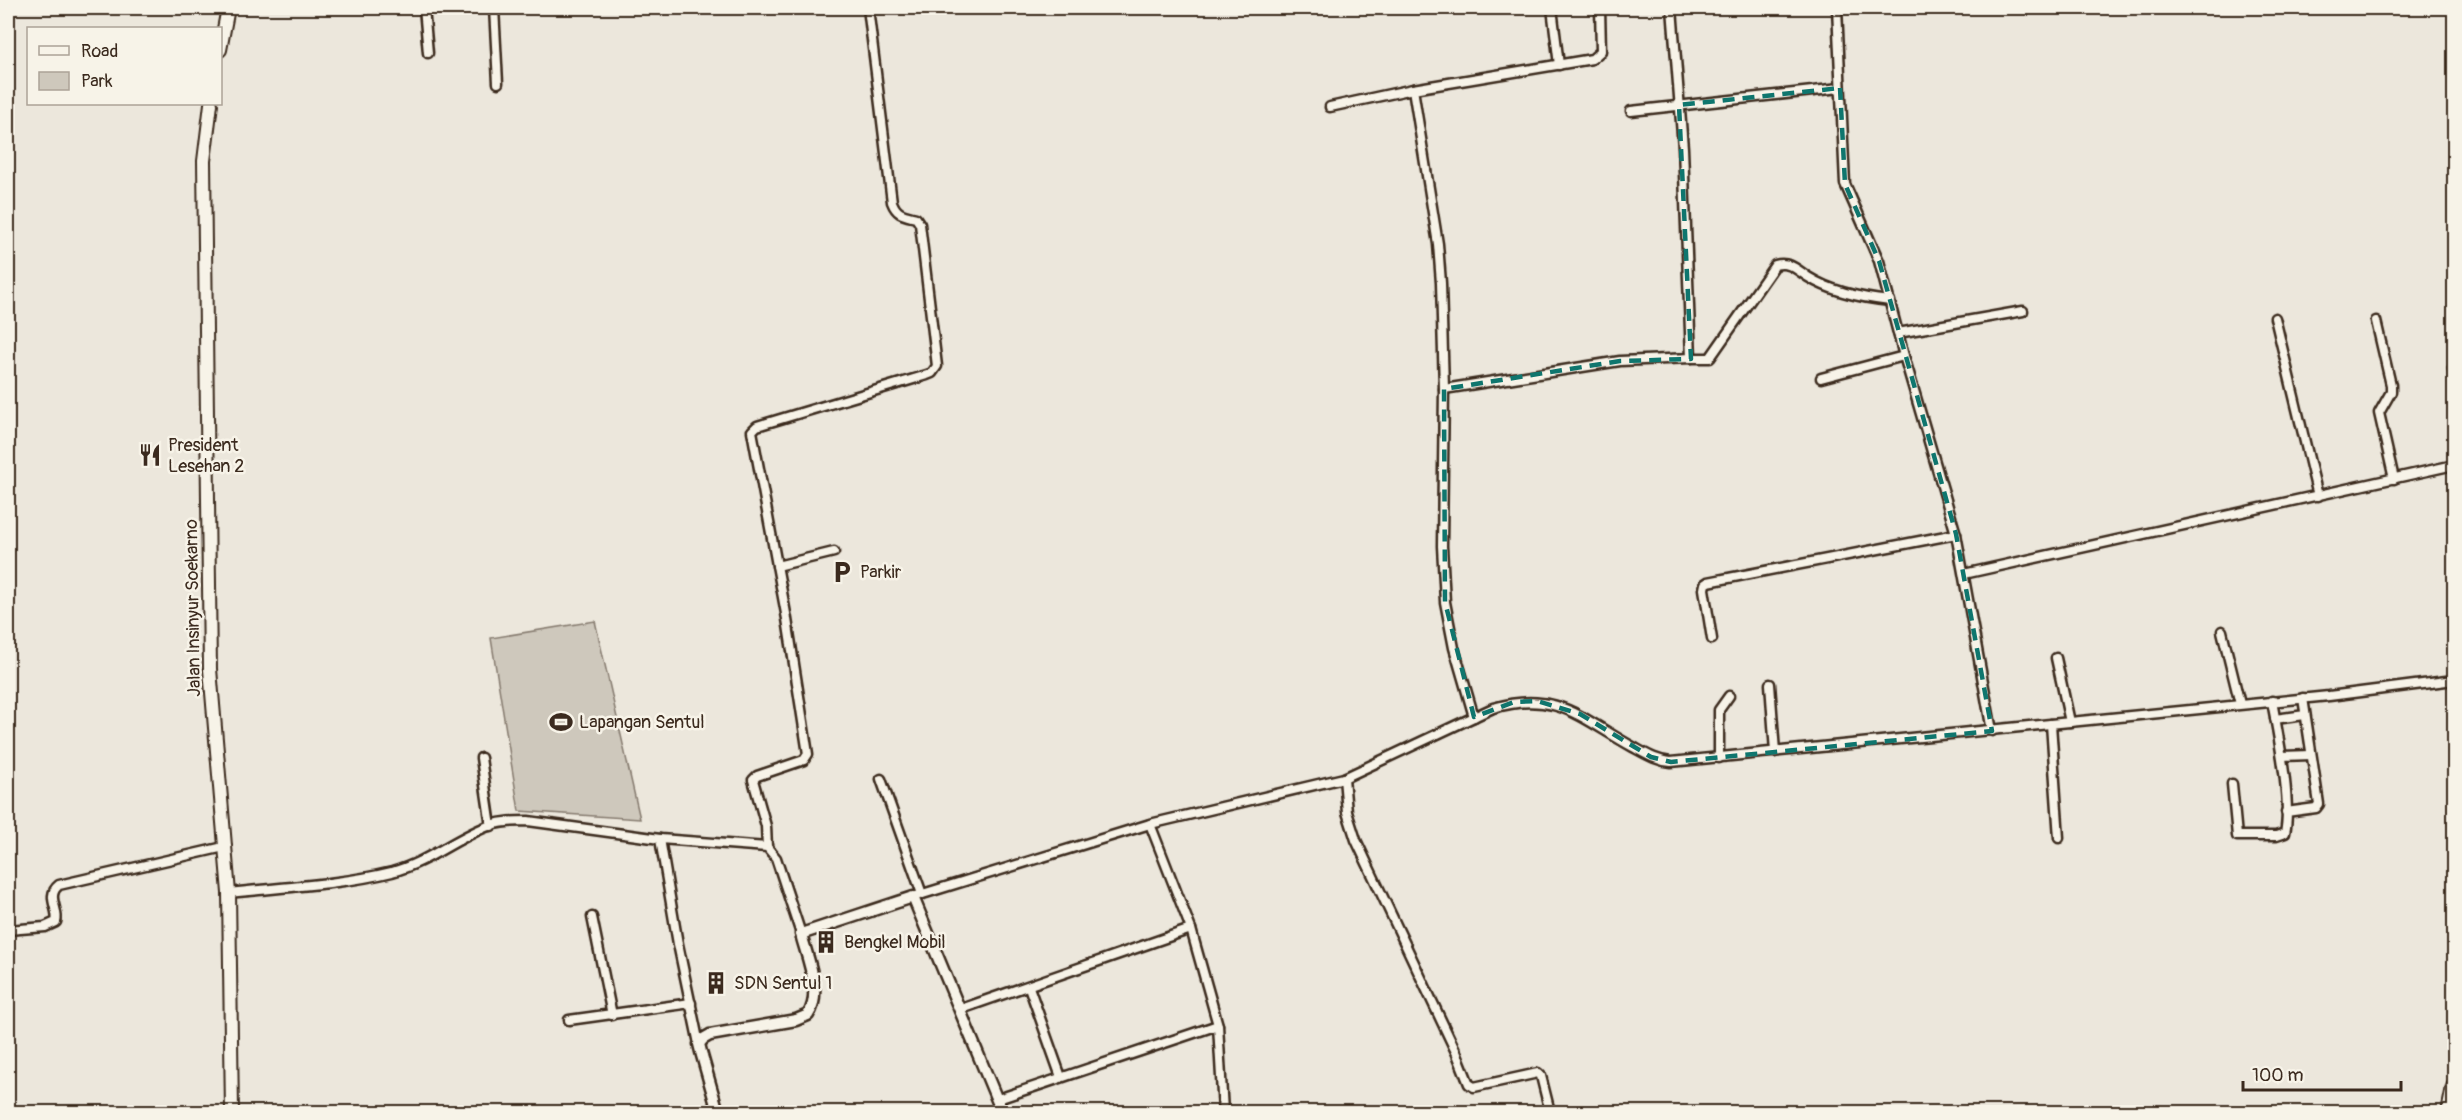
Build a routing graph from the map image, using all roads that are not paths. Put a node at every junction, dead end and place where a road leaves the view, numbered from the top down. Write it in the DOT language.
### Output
graph roads {
  1 [pos="228,8"];
  2 [pos="424,8"];
  3 [pos="494,8"];
  4 [pos="868,8"];
  5 [pos="1552,8"];
  6 [pos="1600,8"];
  7 [pos="1672,8"];
  8 [pos="1837,8"];
  9 [pos="222,40"];
  10 [pos="428,53"];
  11 [pos="1559,65"];
  12 [pos="498,83"];
  13 [pos="1840,88"];
  14 [pos="1413,89"];
  15 [pos="211,105"];
  16 [pos="1679,105"];
  17 [pos="1330,107"];
  18 [pos="1631,111"];
  19 [pos="1890,301"];
  20 [pos="2023,311"];
  21 [pos="2276,318"];
  22 [pos="2376,321"];
  23 [pos="1898,333"];
  24 [pos="1904,356"];
  25 [pos="1691,358"];
  26 [pos="1821,378"];
  27 [pos="1444,389"];
  28 [pos="2454,465"];
  29 [pos="2394,479"];
  30 [pos="2318,496"];
  31 [pos="1956,534"];
  32 [pos="834,552"];
  33 [pos="777,566"];
  34 [pos="1964,574"];
  35 [pos="2222,631"];
  36 [pos="1712,639"];
  37 [pos="2056,658"];
  38 [pos="2454,680"];
  39 [pos="1770,684"];
  40 [pos="1729,696"];
  41 [pos="2303,698"];
  42 [pos="2272,701"];
  43 [pos="2240,704"];
  44 [pos="2305,715"];
  45 [pos="1474,717"];
  46 [pos="2276,719"];
  47 [pos="2070,722"];
  48 [pos="2051,724"];
  49 [pos="1992,731"];
  50 [pos="1775,752"];
  51 [pos="2311,755"];
  52 [pos="2282,756"];
  53 [pos="1719,758"];
  54 [pos="482,759"];
  55 [pos="1344,778"];
  56 [pos="881,779"];
  57 [pos="2232,784"];
  58 [pos="2286,812"];
  59 [pos="1150,824"];
  60 [pos="491,826"];
  61 [pos="2059,838"];
  62 [pos="660,839"];
  63 [pos="224,847"];
  64 [pos="767,847"];
  65 [pos="229,893"];
  66 [pos="917,896"];
  67 [pos="592,917"];
  68 [pos="1191,929"];
  69 [pos="8,930"];
  70 [pos="801,934"];
  71 [pos="1029,987"];
  72 [pos="691,1003"];
  73 [pos="961,1009"];
  74 [pos="612,1015"];
  75 [pos="568,1020"];
  76 [pos="1218,1025"];
  77 [pos="699,1044"];
  78 [pos="1061,1077"];
  79 [pos="2454,1087"];
  80 [pos="998,1099"];
  81 [pos="232,1113"];
  82 [pos="718,1113"];
  83 [pos="1002,1113"];
  84 [pos="1223,1113"];
  85 [pos="1550,1113"];
  86 [pos="2449,1113"];
  1 -- 9 [label="main road"];
  2 -- 10 [label="street"];
  3 -- 12 [label="street"];
  4 -- 33 [label="street"];
  5 -- 11 [label="street"];
  6 -- 11 [label="street"];
  7 -- 16 [label="street"];
  8 -- 13 [label="street"];
  11 -- 14 [label="street"];
  13 -- 16 [label="street"];
  13 -- 19 [label="street"];
  14 -- 17 [label="street"];
  14 -- 27 [label="street"];
  15 -- 63 [label="main road, Jalan Insinyur Soekarno"];
  16 -- 18 [label="street"];
  16 -- 25 [label="street"];
  19 -- 23 [label="street"];
  19 -- 25 [label="street"];
  20 -- 23 [label="street"];
  21 -- 30 [label="street"];
  22 -- 29 [label="street"];
  23 -- 24 [label="street"];
  24 -- 26 [label="street"];
  24 -- 31 [label="street"];
  25 -- 27 [label="street"];
  27 -- 45 [label="street"];
  28 -- 29 [label="street"];
  29 -- 30 [label="street"];
  30 -- 34 [label="street"];
  31 -- 34 [label="street"];
  31 -- 36 [label="street"];
  32 -- 33 [label="street"];
  33 -- 64 [label="street"];
  34 -- 49 [label="street"];
  35 -- 43 [label="street"];
  37 -- 47 [label="street"];
  38 -- 41 [label="street"];
  39 -- 50 [label="street"];
  40 -- 53 [label="street"];
  41 -- 42 [label="street"];
  41 -- 44 [label="street"];
  42 -- 43 [label="street"];
  42 -- 46 [label="street"];
  43 -- 47 [label="street"];
  44 -- 46 [label="street"];
  44 -- 51 [label="street"];
  45 -- 53 [label="street"];
  45 -- 55 [label="street"];
  46 -- 52 [label="street"];
  47 -- 48 [label="street"];
  48 -- 49 [label="street"];
  48 -- 61 [label="street"];
  49 -- 50 [label="street"];
  50 -- 53 [label="street"];
  51 -- 52 [label="street"];
  51 -- 58 [label="street"];
  52 -- 58 [label="street"];
  54 -- 60 [label="street"];
  55 -- 59 [label="street"];
  55 -- 85 [label="street"];
  56 -- 66 [label="street"];
  57 -- 58 [label="street"];
  59 -- 66 [label="street"];
  59 -- 68 [label="street"];
  60 -- 62 [label="street"];
  60 -- 65 [label="street"];
  62 -- 64 [label="street"];
  62 -- 72 [label="street"];
  63 -- 65 [label="main road, Jalan Insinyur Soekarno"];
  63 -- 69 [label="street"];
  64 -- 70 [label="street"];
  65 -- 81 [label="main road, Jalan Insinyur Soekarno"];
  66 -- 70 [label="street"];
  66 -- 73 [label="street"];
  67 -- 74 [label="street"];
  68 -- 71 [label="street"];
  68 -- 76 [label="street"];
  70 -- 77 [label="street"];
  71 -- 73 [label="street"];
  71 -- 78 [label="street"];
  72 -- 74 [label="street"];
  72 -- 77 [label="street"];
  73 -- 80 [label="street"];
  74 -- 75 [label="street"];
  76 -- 78 [label="street"];
  76 -- 84 [label="street"];
  77 -- 82 [label="street"];
  78 -- 80 [label="street"];
  79 -- 86 [label="highway"];
  80 -- 83 [label="street"];
}
